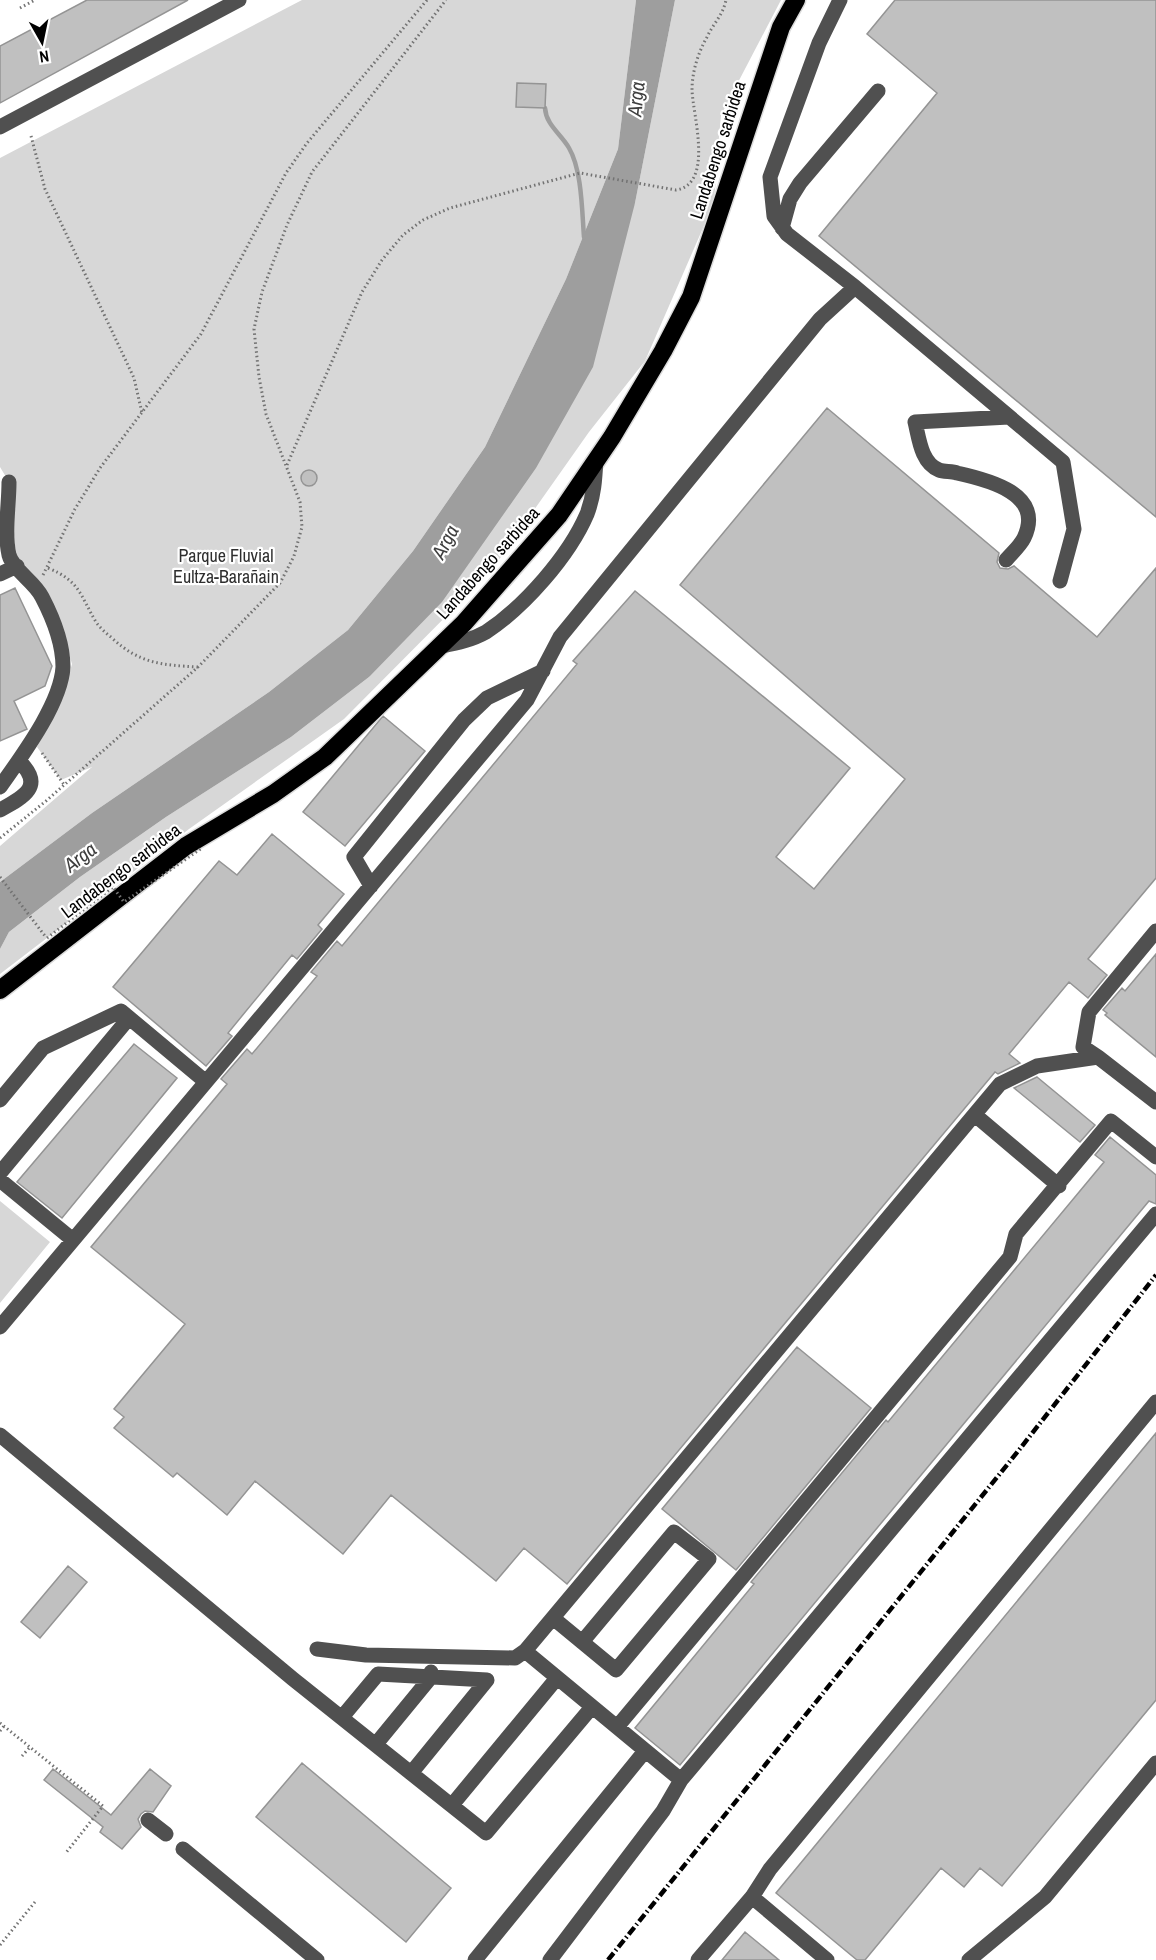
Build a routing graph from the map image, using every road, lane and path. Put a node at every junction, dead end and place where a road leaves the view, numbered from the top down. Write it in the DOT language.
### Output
graph roads {
  1 [pos="35,0"];
  2 [pos="239,0"];
  3 [pos="427,0"];
  4 [pos="446,0"];
  5 [pos="726,0"];
  6 [pos="796,0"];
  7 [pos="840,0"];
  8 [pos="20,8"];
  9 [pos="878,91"];
  10 [pos="0,127"];
  11 [pos="31,136"];
  12 [pos="782,228"];
  13 [pos="855,287"];
  14 [pos="142,413"];
  15 [pos="1009,417"];
  16 [pos="596,459"];
  17 [pos="287,465"];
  18 [pos="9,482"];
  19 [pos="1006,560"];
  20 [pos="17,566"];
  21 [pos="48,568"];
  22 [pos="0,574"];
  23 [pos="40,578"];
  24 [pos="1060,581"];
  25 [pos="442,646"];
  26 [pos="198,667"];
  27 [pos="543,671"];
  28 [pos="37,747"];
  29 [pos="19,761"];
  30 [pos="65,786"];
  31 [pos="0,787"];
  32 [pos="0,810"];
  33 [pos="0,838"];
  34 [pos="202,848"];
  35 [pos="0,878"];
  36 [pos="371,886"];
  37 [pos="1156,931"];
  38 [pos="0,990"];
  39 [pos="129,1018"];
  40 [pos="1098,1057"];
  41 [pos="206,1082"];
  42 [pos="0,1100"];
  43 [pos="1156,1102"];
  44 [pos="975,1115"];
  45 [pos="1156,1157"];
  46 [pos="0,1173"];
  47 [pos="0,1180"];
  48 [pos="1059,1186"];
  49 [pos="1156,1214"];
  50 [pos="73,1240"];
  51 [pos="0,1327"];
  52 [pos="1156,1402"];
  53 [pos="0,1435"];
  54 [pos="553,1618"];
  55 [pos="582,1642"];
  56 [pos="317,1649"];
  57 [pos="525,1652"];
  58 [pos="432,1656"];
  59 [pos="431,1677"];
  60 [pos="557,1678"];
  61 [pos="592,1707"];
  62 [pos="343,1716"];
  63 [pos="0,1723"];
  64 [pos="4,1726"];
  65 [pos="617,1727"];
  66 [pos="0,1731"];
  67 [pos="376,1743"];
  68 [pos="30,1747"];
  69 [pos="645,1750"];
  70 [pos="22,1756"];
  71 [pos="1156,1763"];
  72 [pos="412,1772"];
  73 [pos="681,1780"];
  74 [pos="452,1805"];
  75 [pos="148,1820"];
  76 [pos="65,1854"];
  77 [pos="752,1897"];
  78 [pos="35,1902"];
  79 [pos="0,1946"];
  80 [pos="317,1960"];
  81 [pos="475,1960"];
  82 [pos="550,1960"];
  83 [pos="698,1960"];
  84 [pos="827,1960"];
  85 [pos="969,1960"];
  1 -- 8 [label="path"];
  2 -- 10 [label="street"];
  3 -- 14 [label="path"];
  4 -- 17 [label="path"];
  5 -- 17 [label="path"];
  6 -- 16 [label="highway, Landabengo sarbidea"];
  7 -- 12 [label="street"];
  9 -- 12 [label="street"];
  11 -- 14 [label="path"];
  12 -- 13 [label="street"];
  13 -- 15 [label="street"];
  13 -- 27 [label="street"];
  14 -- 21 [label="path"];
  15 -- 19 [label="street"];
  15 -- 24 [label="street"];
  16 -- 25 [label="highway, Landabengo sarbidea"];
  16 -- 25 [label="street"];
  17 -- 26 [label="path"];
  18 -- 20 [label="street"];
  20 -- 22 [label="street"];
  20 -- 29 [label="street"];
  21 -- 23 [label="path"];
  21 -- 26 [label="path"];
  25 -- 38 [label="highway, Landabengo sarbidea"];
  26 -- 30 [label="path"];
  27 -- 36 [label="street"];
  27 -- 36 [label="street"];
  28 -- 30 [label="path"];
  29 -- 31 [label="street"];
  29 -- 32 [label="street"];
  30 -- 33 [label="path"];
  34 -- 35 [label="path, bridge"];
  36 -- 41 [label="street"];
  37 -- 40 [label="street"];
  39 -- 41 [label="street"];
  39 -- 42 [label="street"];
  39 -- 46 [label="street"];
  40 -- 43 [label="street"];
  40 -- 44 [label="street"];
  41 -- 50 [label="street"];
  44 -- 48 [label="street"];
  44 -- 54 [label="street"];
  45 -- 48 [label="street"];
  47 -- 50 [label="street"];
  48 -- 65 [label="street"];
  49 -- 73 [label="street"];
  50 -- 51 [label="street"];
  52 -- 77 [label="street"];
  53 -- 62 [label="street"];
  54 -- 55 [label="street"];
  54 -- 57 [label="street"];
  55 -- 55 [label="street"];
  56 -- 58 [label="street"];
  57 -- 58 [label="street"];
  57 -- 60 [label="street"];
  58 -- 59 [label="street"];
  59 -- 62 [label="street"];
  59 -- 67 [label="street"];
  59 -- 72 [label="street"];
  60 -- 61 [label="street"];
  60 -- 74 [label="street"];
  61 -- 65 [label="street"];
  61 -- 74 [label="street"];
  62 -- 67 [label="street"];
  63 -- 64 [label="path"];
  64 -- 66 [label="path"];
  64 -- 68 [label="path"];
  65 -- 69 [label="street"];
  67 -- 72 [label="street"];
  68 -- 70 [label="path"];
  68 -- 76 [label="path"];
  69 -- 73 [label="street"];
  69 -- 81 [label="street"];
  71 -- 85 [label="street"];
  72 -- 74 [label="street"];
  73 -- 82 [label="street"];
  75 -- 80 [label="street"];
  77 -- 83 [label="street"];
  77 -- 84 [label="street"];
  78 -- 79 [label="path"];
}
